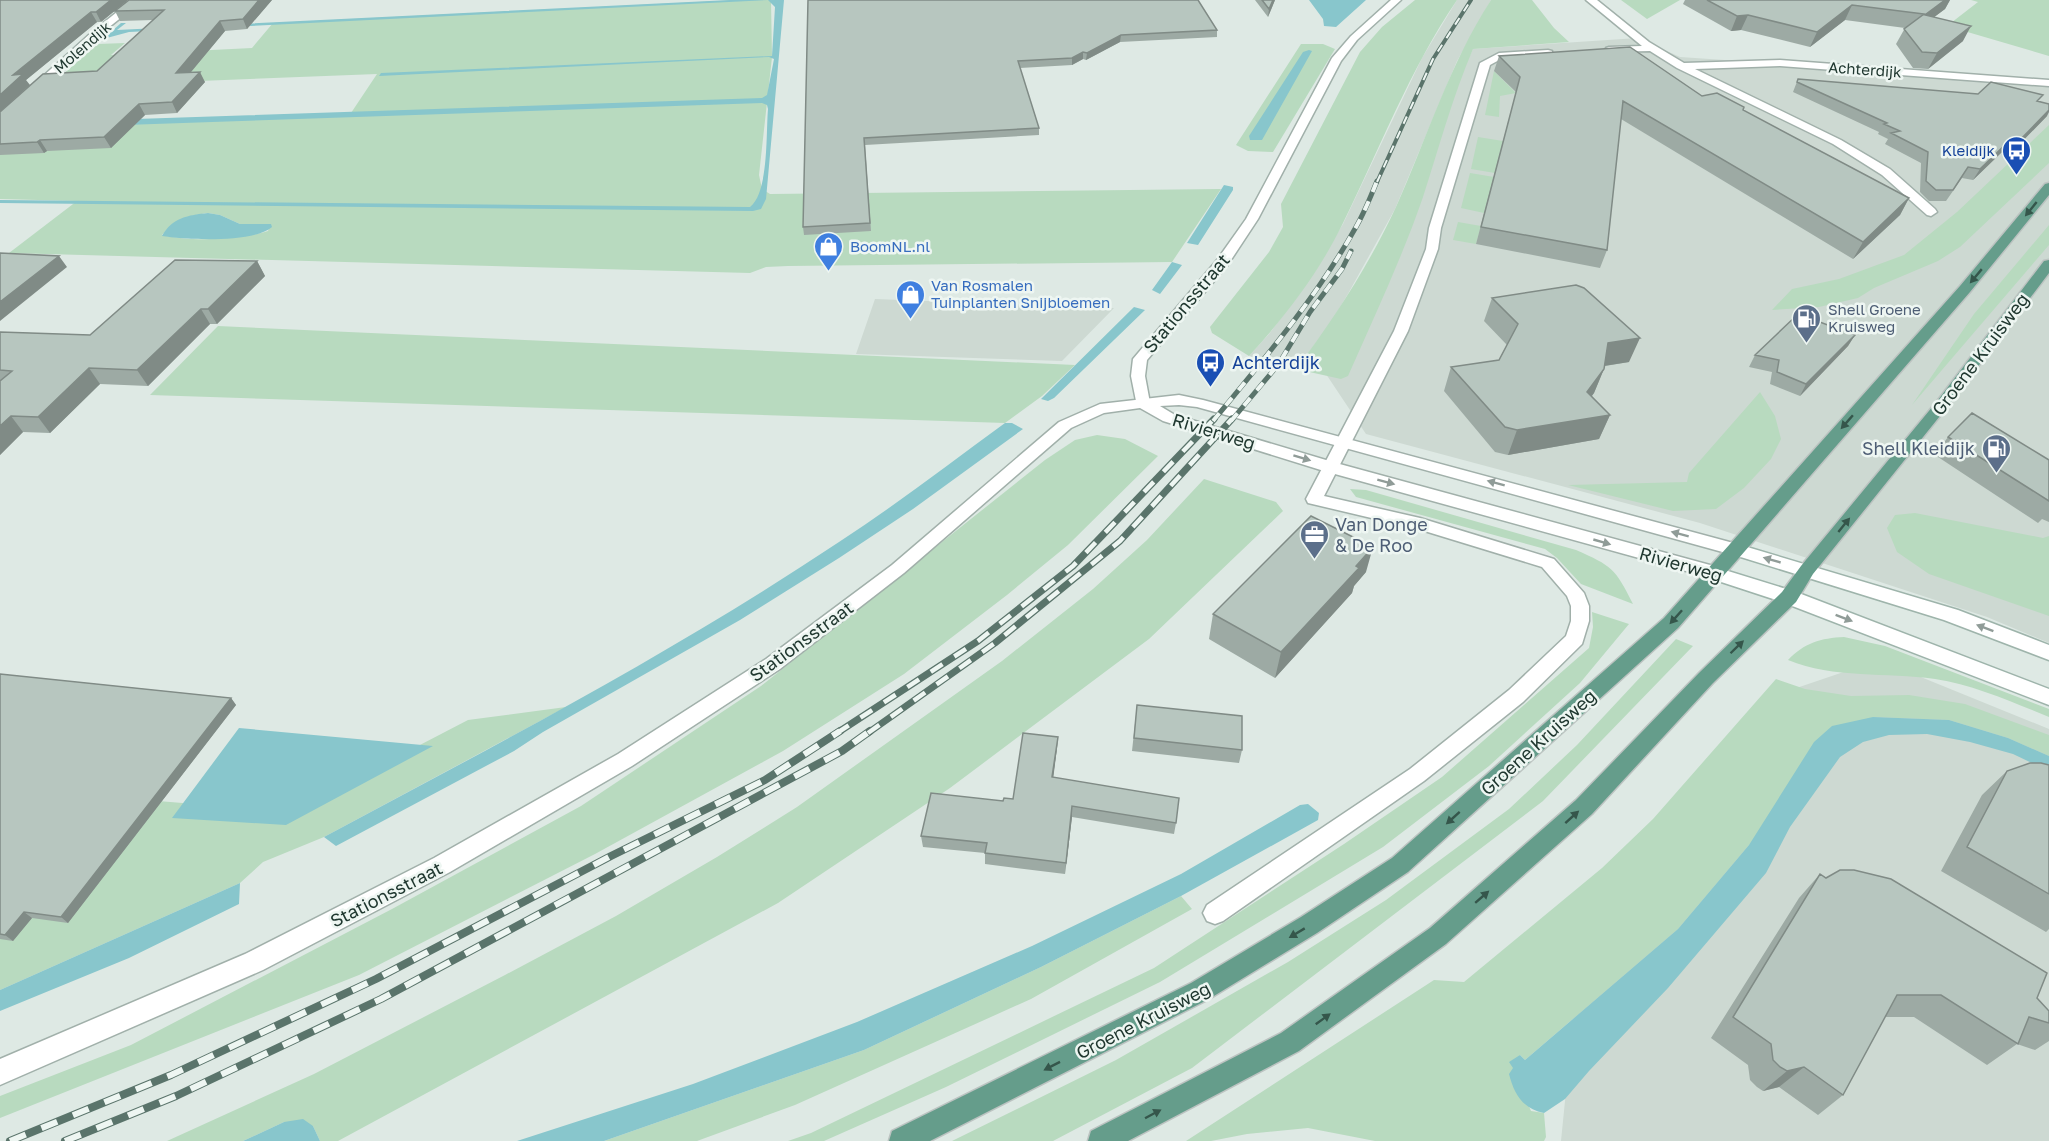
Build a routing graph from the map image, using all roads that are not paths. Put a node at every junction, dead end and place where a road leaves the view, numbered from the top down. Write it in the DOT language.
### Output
graph roads {
  1 [pos="138,0"];
  2 [pos="1396,0"];
  3 [pos="1591,0"];
  4 [pos="1652,48"];
  5 [pos="1593,51"];
  6 [pos="1558,53"];
  7 [pos="1681,66"];
  8 [pos="2049,83"];
  9 [pos="0,121"];
  10 [pos="2049,187"];
  11 [pos="1931,212"];
  12 [pos="2049,264"];
  13 [pos="1142,403"];
  14 [pos="1343,441"];
  15 [pos="1330,467"];
  16 [pos="1737,550"];
  17 [pos="1807,570"];
  18 [pos="1715,573"];
  19 [pos="1789,597"];
  20 [pos="2049,653"];
  21 [pos="2049,697"];
  22 [pos="1215,913"];
  23 [pos="0,1072"];
  24 [pos="902,1141"];
  25 [pos="1101,1141"];
  1 -- 9 [label="street, Molendijk"];
  2 -- 13 [label="street, Stationsstraat"];
  3 -- 4 [label="street"];
  4 -- 5 [label="street"];
  4 -- 7 [label="street"];
  6 -- 14 [label="street"];
  7 -- 8 [label="street, Achterdijk"];
  7 -- 11 [label="street"];
  10 -- 16 [label="main road, Groene Kruisweg, one-way"];
  17 -- 12 [label="main road, Groene Kruisweg, one-way"];
  13 -- 14 [label="street, Rivierweg"];
  13 -- 15 [label="street, Rivierweg, one-way"];
  13 -- 23 [label="street, Stationsstraat"];
  14 -- 15 [label="street"];
  16 -- 14 [label="street, Rivierweg, one-way"];
  15 -- 18 [label="street, Rivierweg, one-way"];
  15 -- 22 [label="street"];
  17 -- 16 [label="street, Rivierweg, one-way"];
  16 -- 18 [label="main road, Groene Kruisweg"];
  17 -- 19 [label="main road, Groene Kruisweg"];
  20 -- 17 [label="street, Rivierweg, one-way"];
  18 -- 19 [label="street, Rivierweg"];
  18 -- 24 [label="main road, Groene Kruisweg, one-way"];
  19 -- 21 [label="street, Rivierweg, one-way"];
  25 -- 19 [label="main road, Groene Kruisweg, one-way"];
}
